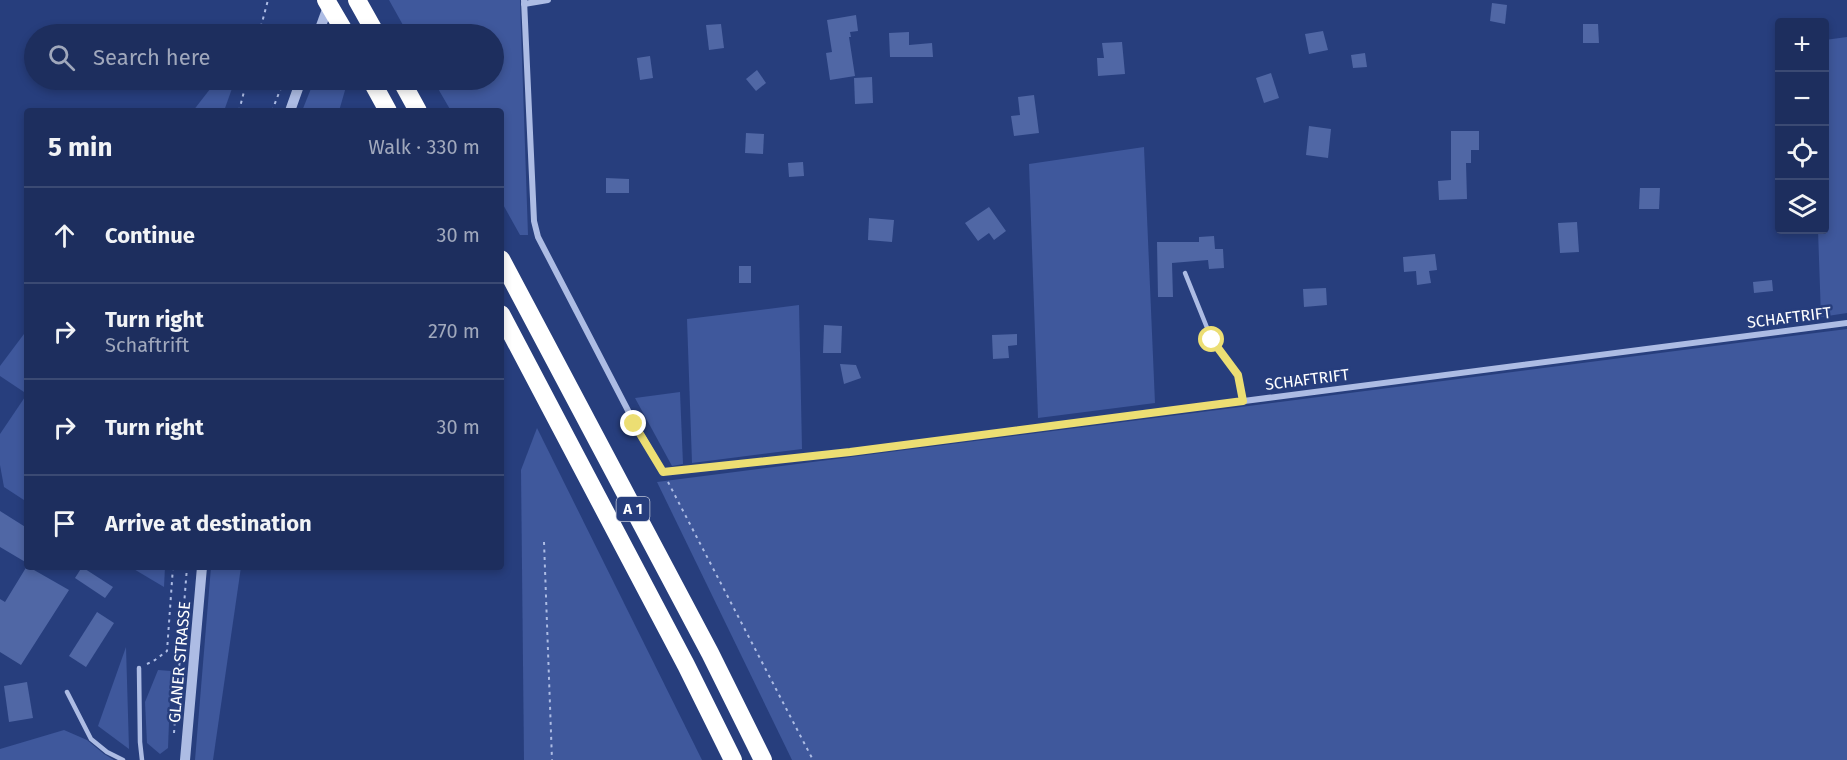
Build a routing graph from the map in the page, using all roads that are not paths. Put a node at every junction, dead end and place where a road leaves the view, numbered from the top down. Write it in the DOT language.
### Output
graph roads {
  1 [pos="328,0"];
  2 [pos="357,0"];
  3 [pos="548,0"];
  4 [pos="524,2"];
  5 [pos="321,24"];
  6 [pos="341,24"];
  7 [pos="370,24"];
  8 [pos="297,90"];
  9 [pos="376,90"];
  10 [pos="406,90"];
  11 [pos="291,108"];
  12 [pos="386,108"];
  13 [pos="416,108"];
  14 [pos="504,265"];
  15 [pos="1185,273"];
  16 [pos="504,320"];
  17 [pos="1847,323"];
  18 [pos="1243,401"];
  19 [pos="202,570"];
  20 [pos="139,668"];
  21 [pos="67,692"];
  22 [pos="123,760"];
  23 [pos="142,760"];
  24 [pos="186,760"];
  25 [pos="734,760"];
  26 [pos="763,760"];
  1 -- 5 [label="street"];
  1 -- 6 [label="highway"];
  2 -- 7 [label="highway"];
  3 -- 4 [label="street"];
  4 -- 18 [label="street, SCHAFTRIFT"];
  8 -- 11 [label="street"];
  9 -- 12 [label="highway"];
  10 -- 13 [label="highway"];
  14 -- 26 [label="highway, A 1"];
  15 -- 18 [label="lane"];
  16 -- 25 [label="highway, A 1"];
  17 -- 18 [label="street, SCHAFTRIFT"];
  19 -- 24 [label="street, GLANER STRASSE"];
  20 -- 23 [label="lane"];
  21 -- 22 [label="lane"];
}
